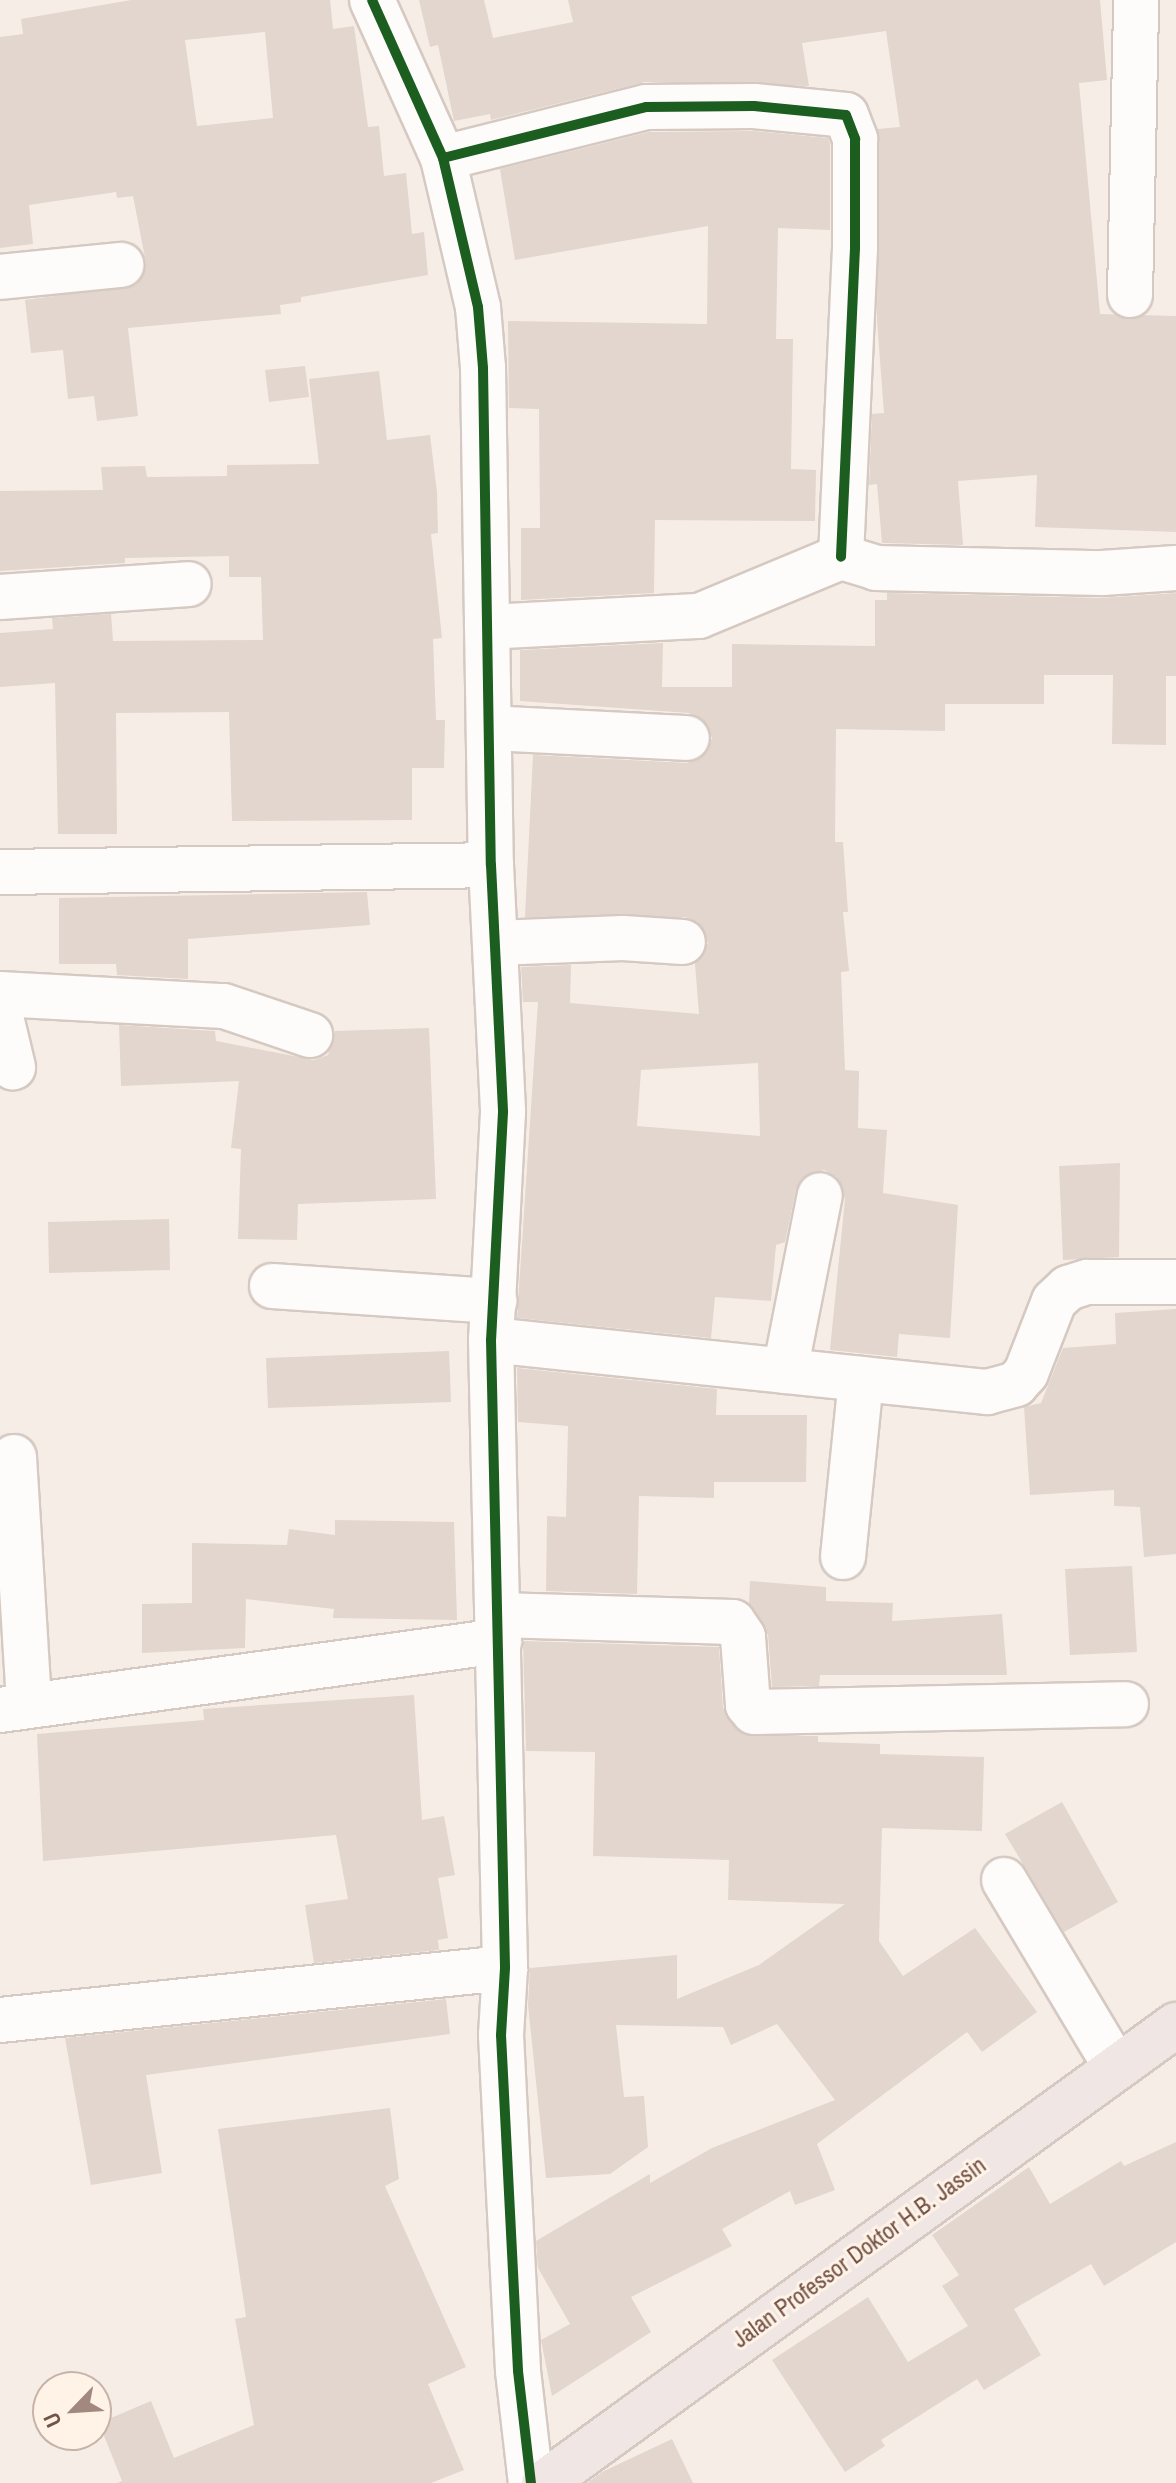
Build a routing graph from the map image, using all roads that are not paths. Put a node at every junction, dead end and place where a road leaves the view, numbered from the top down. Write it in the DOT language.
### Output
graph roads {
  1 [pos="372,0"];
  2 [pos="1136,0"];
  3 [pos="443,158"];
  4 [pos="121,265"];
  5 [pos="0,277"];
  6 [pos="1130,295"];
  7 [pos="841,557"];
  8 [pos="1176,568"];
  9 [pos="189,584"];
  10 [pos="0,597"];
  11 [pos="487,627"];
  12 [pos="489,728"];
  13 [pos="687,738"];
  14 [pos="491,865"];
  15 [pos="0,872"];
  16 [pos="683,942"];
  17 [pos="495,943"];
  18 [pos="0,994"];
  19 [pos="0,1013"];
  20 [pos="310,1035"];
  21 [pos="13,1067"];
  22 [pos="820,1195"];
  23 [pos="1176,1282"];
  24 [pos="272,1286"];
  25 [pos="493,1320"];
  26 [pos="785,1371"];
  27 [pos="861,1379"];
  28 [pos="14,1457"];
  29 [pos="843,1557"];
  30 [pos="499,1628"];
  31 [pos="1126,1704"];
  32 [pos="15,1707"];
  33 [pos="1004,1880"];
  34 [pos="505,1968"];
  35 [pos="0,2020"];
  36 [pos="1176,2025"];
  37 [pos="1116,2067"];
  38 [pos="531,2483"];
  39 [pos="544,2483"];
  1 -- 3 [label="street"];
  2 -- 6 [label="street"];
  3 -- 7 [label="street"];
  3 -- 11 [label="street"];
  4 -- 5 [label="street"];
  7 -- 8 [label="street"];
  7 -- 11 [label="street"];
  9 -- 10 [label="street"];
  11 -- 12 [label="street"];
  12 -- 13 [label="street"];
  12 -- 14 [label="street"];
  14 -- 15 [label="street"];
  14 -- 17 [label="street"];
  16 -- 17 [label="street"];
  17 -- 25 [label="street"];
  18 -- 20 [label="street"];
  19 -- 21 [label="street"];
  22 -- 26 [label="street"];
  23 -- 27 [label="street"];
  24 -- 25 [label="street"];
  25 -- 26 [label="street"];
  25 -- 30 [label="street"];
  26 -- 27 [label="street"];
  27 -- 29 [label="street"];
  28 -- 32 [label="street"];
  30 -- 31 [label="street"];
  30 -- 32 [label="street"];
  30 -- 34 [label="street"];
  33 -- 37 [label="street"];
  34 -- 35 [label="street"];
  34 -- 38 [label="street"];
  36 -- 37 [label="highway, Jalan Professor Doktor H.B. Jassin"];
  37 -- 39 [label="highway, Jalan Professor Doktor H.B. Jassin"];
}
